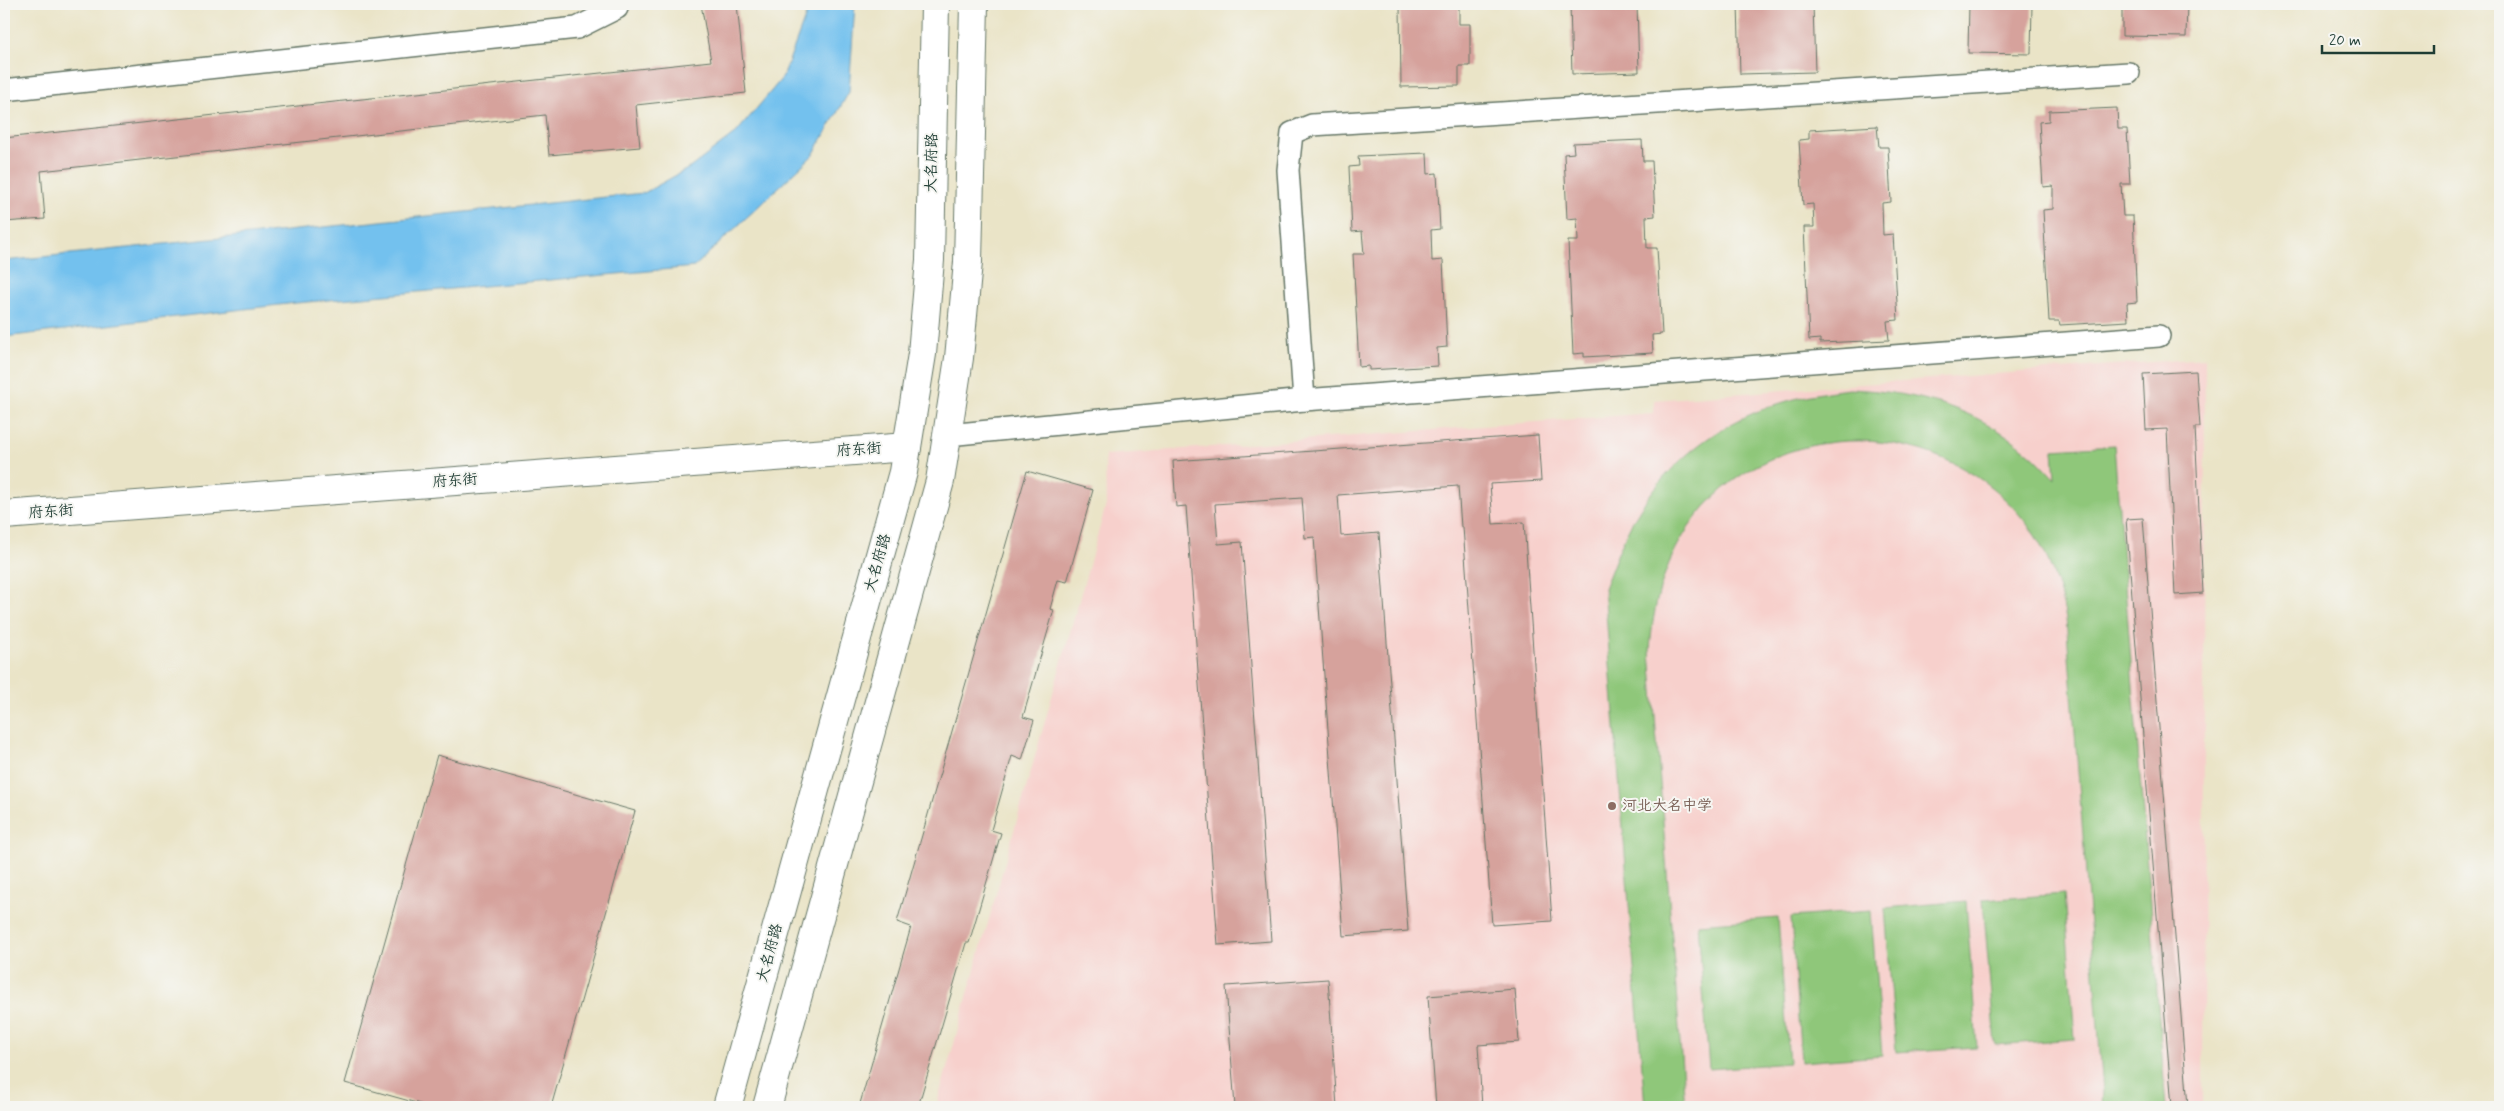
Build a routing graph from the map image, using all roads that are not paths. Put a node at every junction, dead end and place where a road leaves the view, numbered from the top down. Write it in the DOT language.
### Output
graph roads {
  1 [pos="618,4"];
  2 [pos="935,4"];
  3 [pos="974,4"];
  4 [pos="2128,73"];
  5 [pos="4,90"];
  6 [pos="2159,336"];
  7 [pos="1304,400"];
  8 [pos="948,435"];
  9 [pos="907,447"];
  10 [pos="4,515"];
  11 [pos="728,1107"];
  12 [pos="767,1107"];
  1 -- 5 [label="lane"];
  2 -- 9 [label="street, 大名府路"];
  3 -- 8 [label="street"];
  4 -- 7 [label="lane"];
  6 -- 7 [label="lane"];
  7 -- 8 [label="lane"];
  8 -- 12 [label="street"];
  9 -- 10 [label="street, 府东街"];
  9 -- 11 [label="street, 大名府路"];
}
